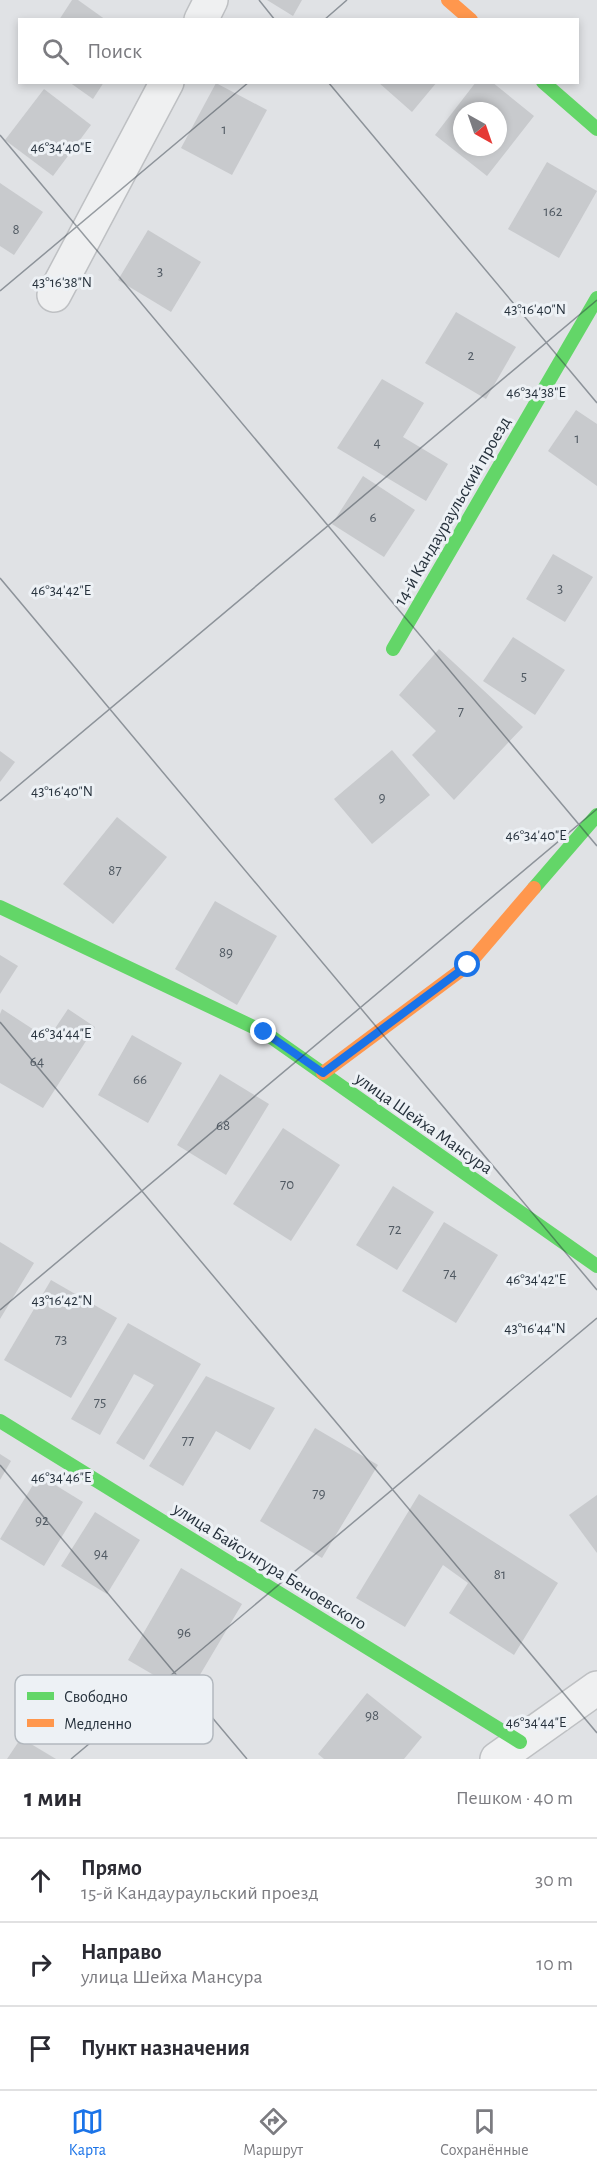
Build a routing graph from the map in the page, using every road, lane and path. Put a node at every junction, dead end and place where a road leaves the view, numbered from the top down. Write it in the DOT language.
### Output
graph roads {
  1 [pos="211,0"];
  2 [pos="448,0"];
  3 [pos="202,18"];
  4 [pos="469,18"];
  5 [pos="166,84"];
  6 [pos="545,84"];
  7 [pos="597,129"];
  8 [pos="54,295"];
  9 [pos="597,297"];
  10 [pos="393,649"];
  11 [pos="597,815"];
  12 [pos="0,907"];
  13 [pos="323,1073"];
  14 [pos="597,1266"];
  15 [pos="0,1421"];
  16 [pos="597,1688"];
  17 [pos="509,1751"];
  1 -- 3 [label="street"];
  2 -- 4 [label="street"];
  5 -- 8 [label="street"];
  6 -- 7 [label="street"];
  9 -- 10 [label="street, 14-й Кандаураульский проезд"];
  11 -- 13 [label="street"];
  12 -- 13 [label="street, улица Шейха Мансура"];
  13 -- 14 [label="street, улица Шейха Мансура"];
  15 -- 17 [label="street, улица Байсунгура Беноевского"];
  16 -- 17 [label="street"];
}
